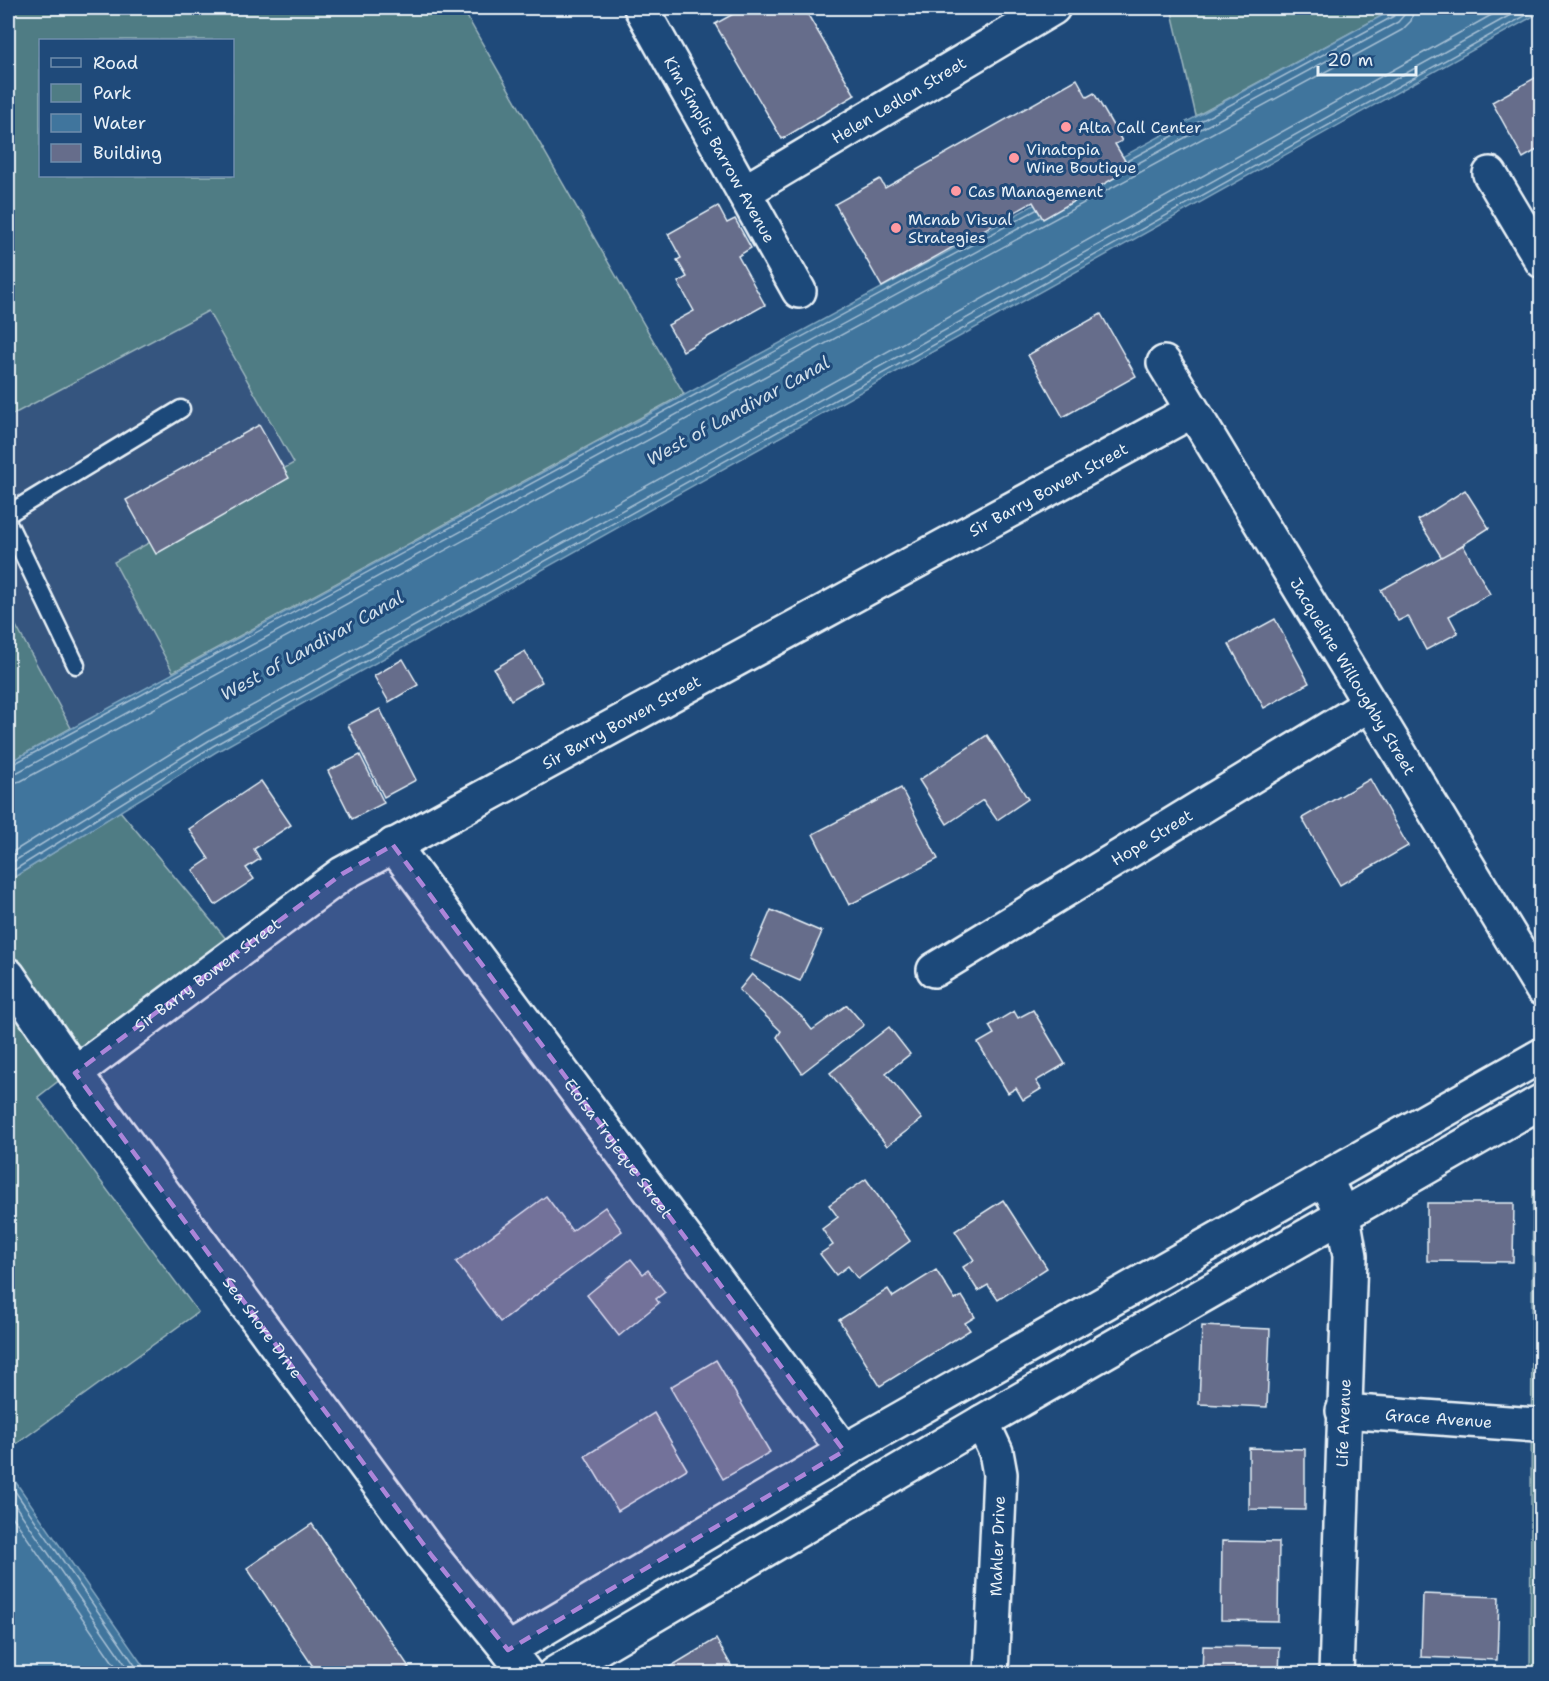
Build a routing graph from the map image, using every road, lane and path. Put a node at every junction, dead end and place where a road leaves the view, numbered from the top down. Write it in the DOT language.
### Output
graph roads {
  1 [pos="641,8"];
  2 [pos="1053,8"];
  3 [pos="1019,16"];
  4 [pos="1490,174"];
  5 [pos="744,192"];
  6 [pos="1532,223"];
  7 [pos="1542,261"];
  8 [pos="799,291"];
  9 [pos="1164,363"];
  10 [pos="181,409"];
  11 [pos="1192,411"];
  12 [pos="8,514"];
  13 [pos="8,524"];
  14 [pos="76,665"];
  15 [pos="1370,704"];
  16 [pos="393,845"];
  17 [pos="934,970"];
  18 [pos="8,975"];
  19 [pos="1542,989"];
  20 [pos="1542,1055"];
  21 [pos="75,1073"];
  22 [pos="1542,1101"];
  23 [pos="1325,1178"];
  24 [pos="1343,1216"];
  25 [pos="1343,1411"];
  26 [pos="982,1422"];
  27 [pos="1536,1425"];
  28 [pos="844,1451"];
  29 [pos="517,1662"];
  30 [pos="554,1674"];
  31 [pos="991,1674"];
  32 [pos="1336,1674"];
  1 -- 5 [label="street, Kim Simplis Barrow Avenue"];
  2 -- 3 [label="street, Helen Ledlon Street"];
  3 -- 5 [label="street, Helen Ledlon Street"];
  4 -- 6 [label="street"];
  5 -- 8 [label="street, Kim Simplis Barrow Avenue"];
  6 -- 7 [label="street"];
  9 -- 11 [label="street, Jacqueline Willoughby Street"];
  10 -- 12 [label="lane"];
  11 -- 15 [label="street, Jacqueline Willoughby Street"];
  11 -- 16 [label="street, Sir Barry Bowen Street"];
  13 -- 14 [label="lane"];
  15 -- 17 [label="street, Hope Street"];
  15 -- 19 [label="street, Jacqueline Willoughby Street"];
  16 -- 21 [label="street, Sir Barry Bowen Street"];
  16 -- 28 [label="street, Eloisa Trujeque Street"];
  18 -- 21 [label="street, Sea Shore Drive"];
  20 -- 23 [label="street"];
  21 -- 29 [label="street, Sea Shore Drive"];
  22 -- 24 [label="street"];
  23 -- 24 [label="street, Life Avenue"];
  23 -- 28 [label="street"];
  24 -- 25 [label="street, Life Avenue"];
  24 -- 26 [label="street"];
  25 -- 27 [label="street, Grace Avenue"];
  25 -- 32 [label="street, Life Avenue"];
  26 -- 30 [label="street"];
  26 -- 31 [label="street, Mahler Drive"];
  28 -- 29 [label="street"];
}
